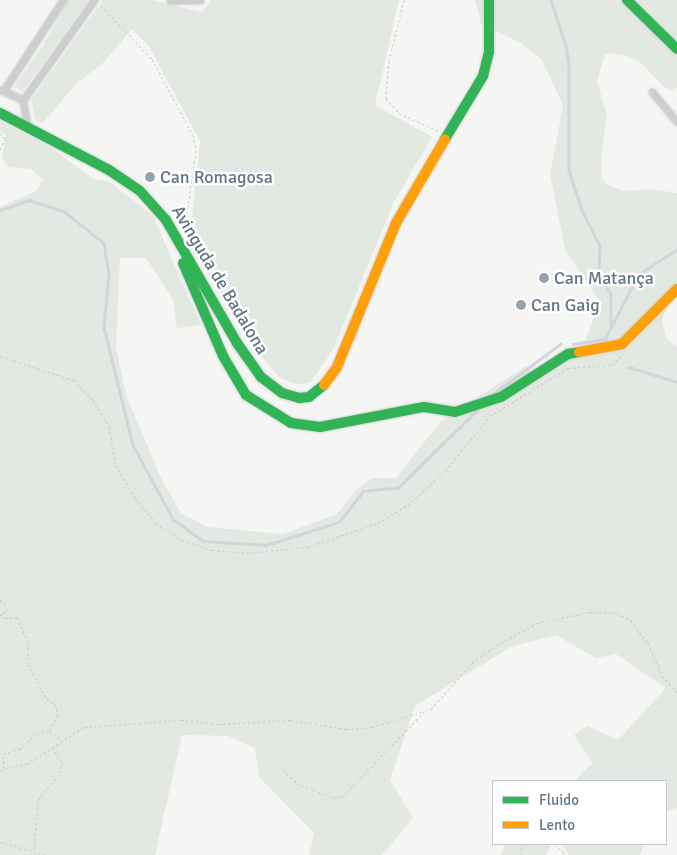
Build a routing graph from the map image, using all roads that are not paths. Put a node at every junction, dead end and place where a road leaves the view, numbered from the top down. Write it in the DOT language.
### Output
graph roads {
  1 [pos="63,0"];
  2 [pos="94,0"];
  3 [pos="170,0"];
  4 [pos="200,0"];
  5 [pos="488,0"];
  6 [pos="627,0"];
  7 [pos="677,49"];
  8 [pos="2,90"];
  9 [pos="652,92"];
  10 [pos="23,100"];
  11 [pos="0,113"];
  12 [pos="677,122"];
  13 [pos="27,126"];
  14 [pos="181,250"];
  15 [pos="677,289"];
  1 -- 8 [label="street"];
  2 -- 10 [label="street"];
  3 -- 4 [label="street"];
  5 -- 14 [label="street, Avinguda de Badalona"];
  6 -- 7 [label="street"];
  8 -- 10 [label="street"];
  9 -- 12 [label="street"];
  10 -- 13 [label="street"];
  11 -- 13 [label="street, Avinguda de Badalona"];
  13 -- 14 [label="street, Avinguda de Badalona"];
  14 -- 15 [label="street"];
}
